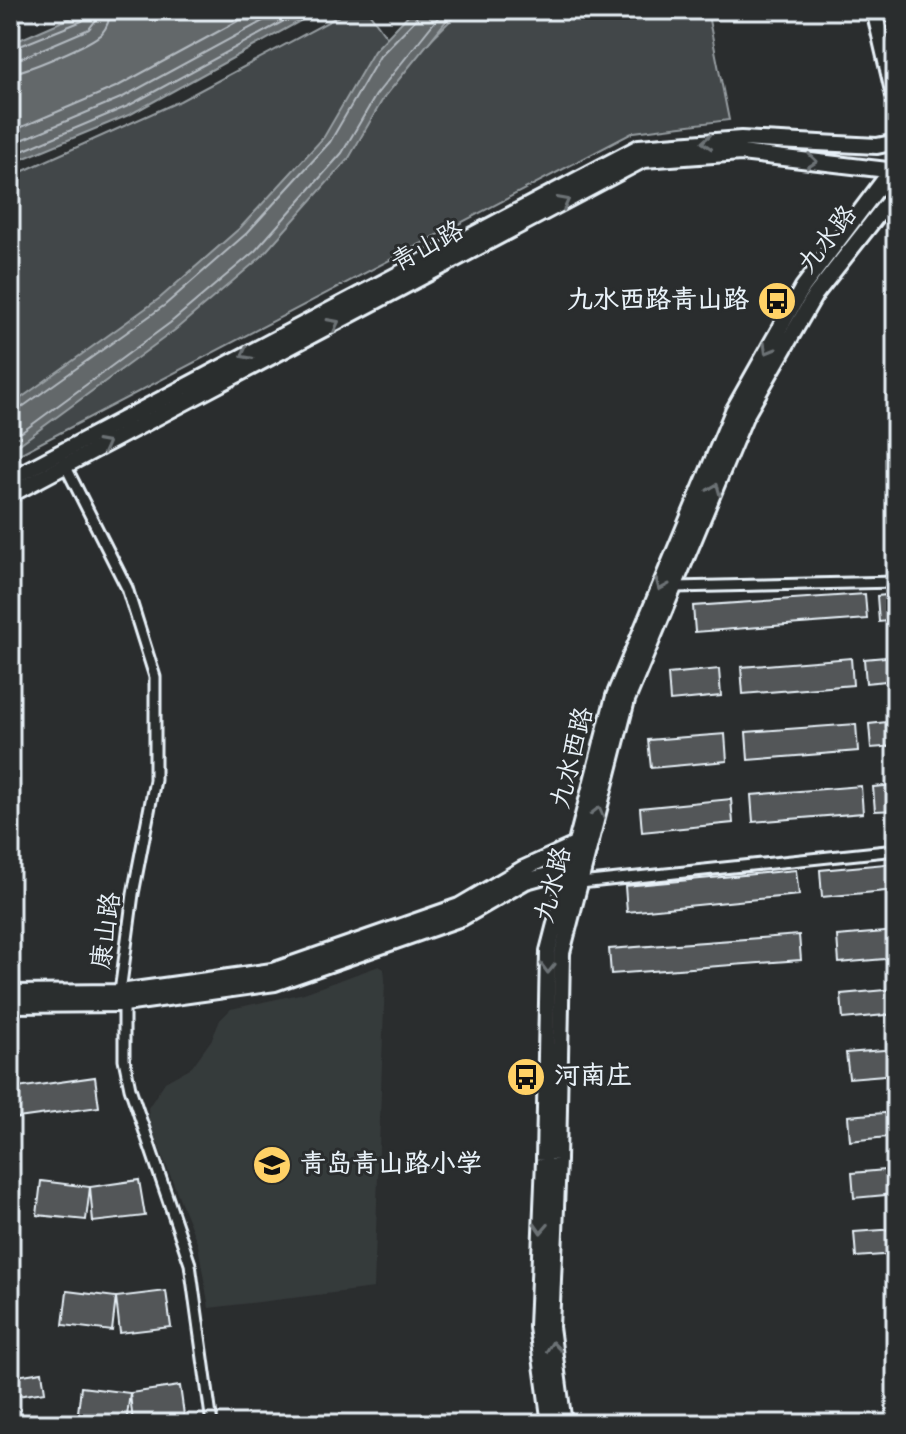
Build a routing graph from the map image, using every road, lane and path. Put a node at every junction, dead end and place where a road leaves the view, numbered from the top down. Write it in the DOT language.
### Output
graph roads {
  1 [pos="874,10"];
  2 [pos="891,10"];
  3 [pos="896,31"];
  4 [pos="896,104"];
  5 [pos="896,142"];
  6 [pos="895,168"];
  7 [pos="896,192"];
  8 [pos="62,459"];
  9 [pos="10,479"];
  10 [pos="10,495"];
  11 [pos="896,582"];
  12 [pos="675,587"];
  13 [pos="582,847"];
  14 [pos="896,850"];
  15 [pos="577,867"];
  16 [pos="580,883"];
  17 [pos="10,993"];
  18 [pos="122,998"];
  19 [pos="10,1005"];
  20 [pos="212,1424"];
  21 [pos="550,1424"];
  22 [pos="564,1424"];
  1 -- 4 [label="main road"];
  2 -- 3 [label="main road"];
  5 -- 8 [label="main road, 青山路, one-way"];
  8 -- 6 [label="main road, 青山路, one-way"];
  6 -- 13 [label="main road, 九水西路, one-way"];
  12 -- 7 [label="main road, 九水路, one-way"];
  8 -- 9 [label="main road, 青山路"];
  8 -- 10 [label="main road, 青山路"];
  8 -- 18 [label="street, 康山路"];
  11 -- 12 [label="street"];
  13 -- 12 [label="main road, 九水路, one-way"];
  13 -- 15 [label="main road, 九水西路"];
  13 -- 18 [label="main road"];
  14 -- 16 [label="street"];
  15 -- 16 [label="main road, 九水路"];
  15 -- 18 [label="main road"];
  15 -- 21 [label="main road, 九水西路, one-way"];
  22 -- 16 [label="main road, 九水路, one-way"];
  17 -- 18 [label="main road"];
  18 -- 19 [label="main road"];
  18 -- 20 [label="street, 康山路"];
}
